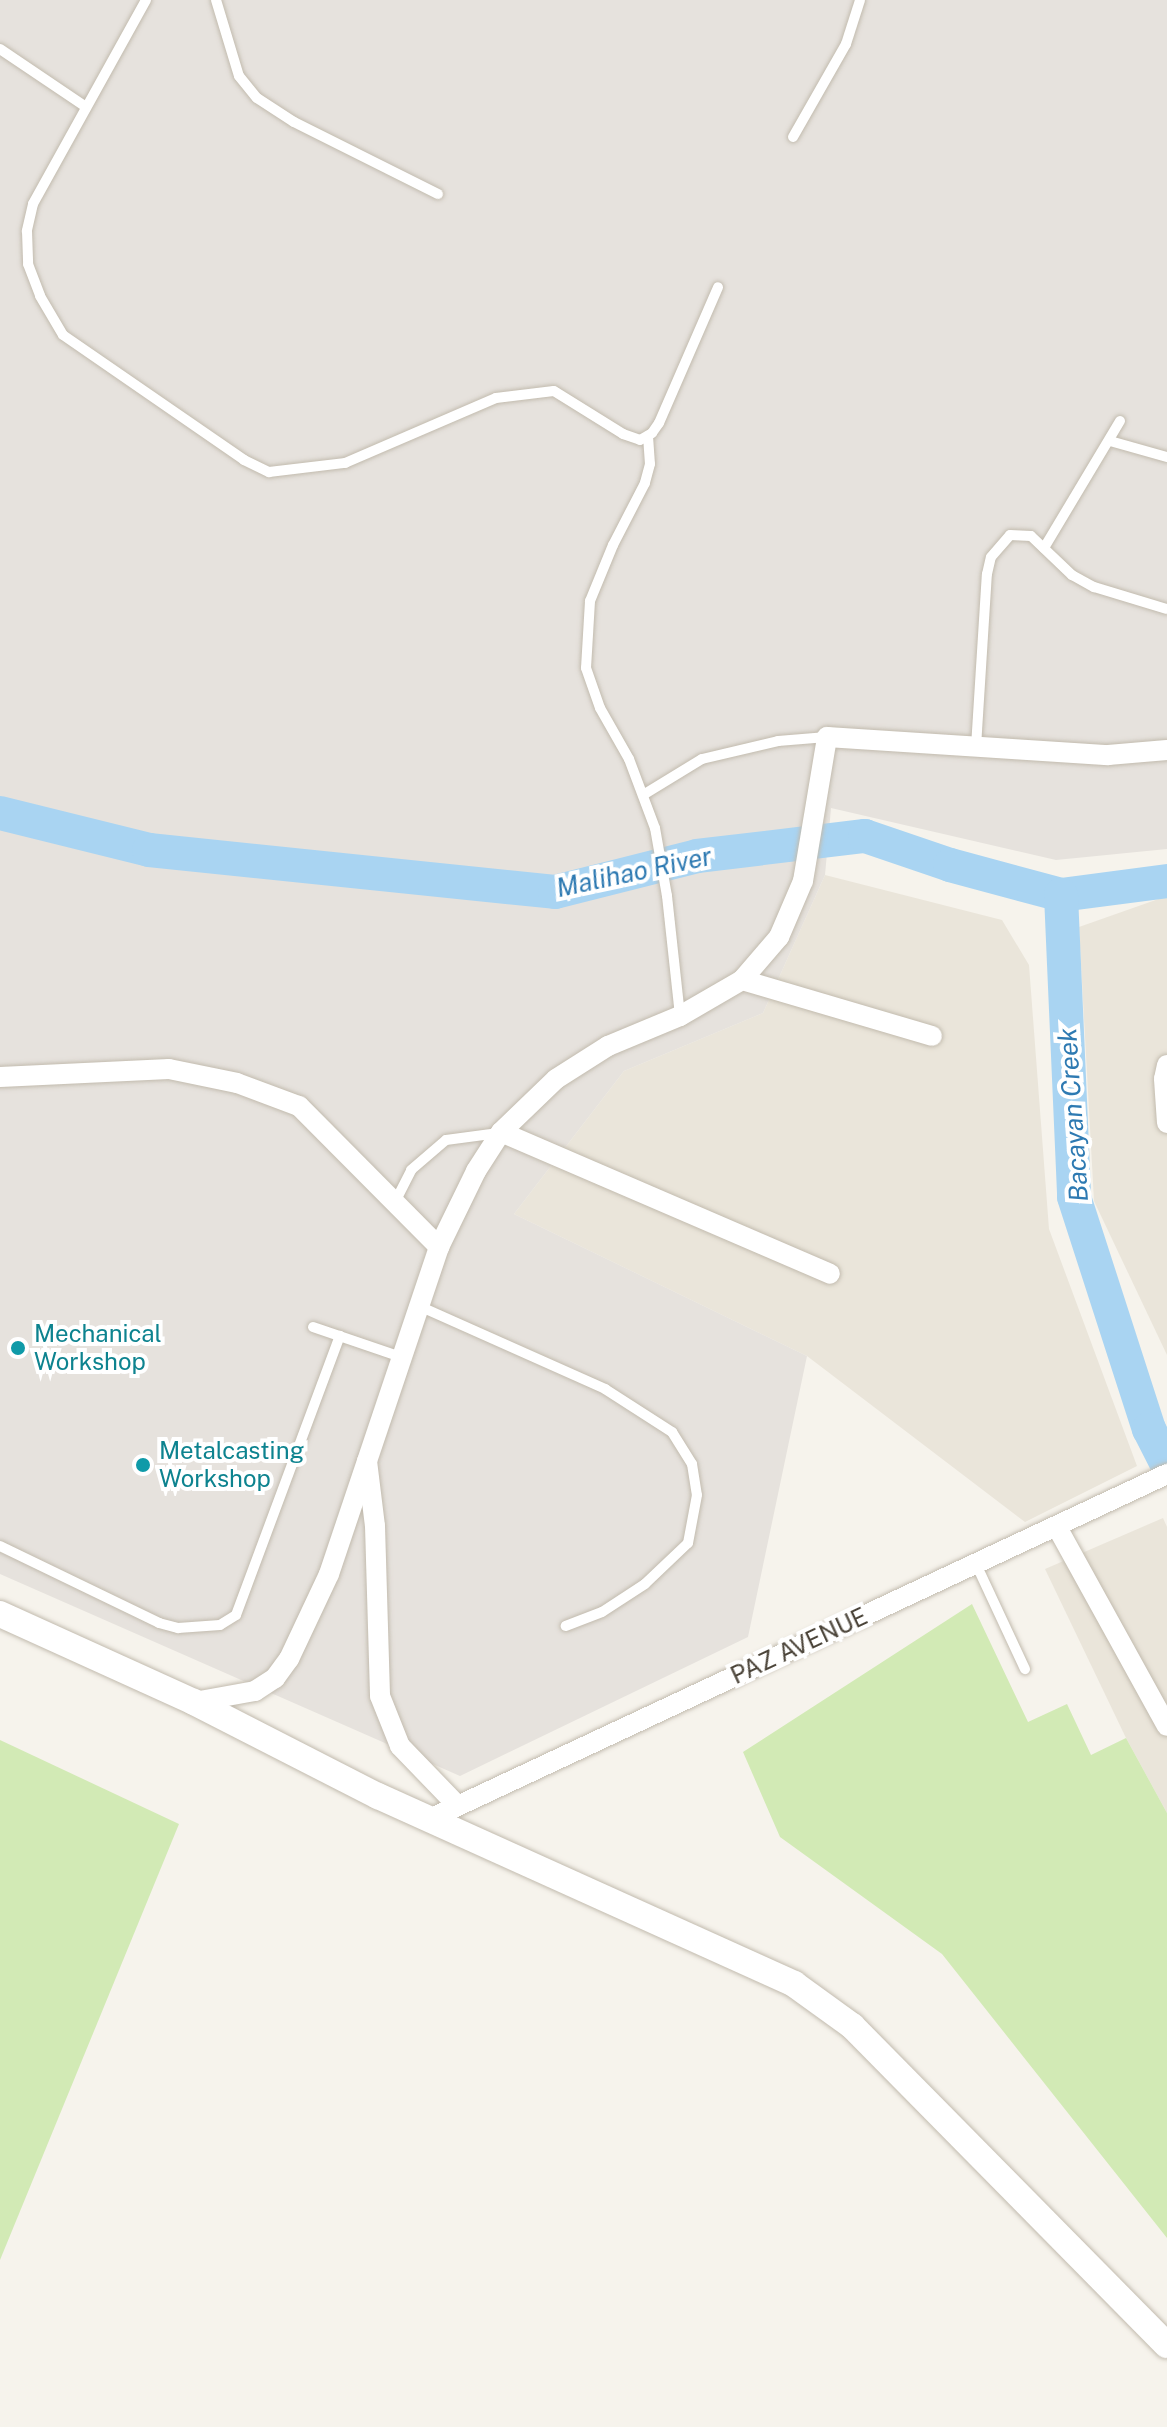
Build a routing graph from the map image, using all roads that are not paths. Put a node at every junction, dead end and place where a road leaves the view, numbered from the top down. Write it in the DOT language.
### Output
graph roads {
  1 [pos="146,0"];
  2 [pos="216,0"];
  3 [pos="860,0"];
  4 [pos="0,49"];
  5 [pos="86,107"];
  6 [pos="793,137"];
  7 [pos="438,194"];
  8 [pos="718,287"];
  9 [pos="1120,421"];
  10 [pos="648,436"];
  11 [pos="1110,441"];
  12 [pos="1167,457"];
  13 [pos="1044,548"];
  14 [pos="1166,606"];
  15 [pos="827,737"];
  16 [pos="976,747"];
  17 [pos="1167,750"];
  18 [pos="643,795"];
  19 [pos="742,980"];
  20 [pos="680,1016"];
  21 [pos="932,1036"];
  22 [pos="1167,1065"];
  23 [pos="0,1077"];
  24 [pos="1167,1123"];
  25 [pos="501,1132"];
  26 [pos="395,1202"];
  27 [pos="439,1247"];
  28 [pos="830,1274"];
  29 [pos="419,1306"];
  30 [pos="313,1327"];
  31 [pos="340,1336"];
  32 [pos="404,1358"];
  33 [pos="366,1457"];
  34 [pos="1167,1474"];
  35 [pos="1057,1527"];
  36 [pos="0,1546"];
  37 [pos="976,1564"];
  38 [pos="0,1614"];
  39 [pos="566,1626"];
  40 [pos="1025,1669"];
  41 [pos="194,1702"];
  42 [pos="1167,1726"];
  43 [pos="458,1806"];
  44 [pos="432,1818"];
  45 [pos="1167,2345"];
  1 -- 5 [label="lane"];
  2 -- 7 [label="lane"];
  3 -- 6 [label="lane"];
  4 -- 5 [label="lane"];
  5 -- 10 [label="lane"];
  8 -- 10 [label="lane"];
  9 -- 11 [label="lane"];
  10 -- 18 [label="lane"];
  11 -- 12 [label="lane"];
  11 -- 13 [label="lane"];
  13 -- 14 [label="lane"];
  13 -- 16 [label="lane"];
  15 -- 16 [label="street"];
  15 -- 18 [label="lane"];
  15 -- 19 [label="street"];
  16 -- 17 [label="street"];
  18 -- 20 [label="lane"];
  19 -- 20 [label="street"];
  19 -- 21 [label="street"];
  20 -- 25 [label="street"];
  22 -- 24 [label="street"];
  23 -- 26 [label="street"];
  25 -- 26 [label="lane"];
  25 -- 27 [label="street"];
  25 -- 28 [label="street"];
  26 -- 27 [label="street"];
  27 -- 29 [label="street"];
  29 -- 32 [label="street"];
  29 -- 39 [label="lane"];
  30 -- 31 [label="lane"];
  31 -- 32 [label="lane"];
  31 -- 36 [label="lane"];
  32 -- 33 [label="street"];
  33 -- 41 [label="street"];
  33 -- 43 [label="street"];
  34 -- 35 [label="street, PAZ AVENUE"];
  35 -- 37 [label="street, PAZ AVENUE"];
  35 -- 42 [label="street"];
  37 -- 40 [label="lane"];
  37 -- 43 [label="street, PAZ AVENUE"];
  38 -- 41 [label="street"];
  41 -- 44 [label="street"];
  43 -- 44 [label="street, PAZ AVENUE"];
  44 -- 45 [label="street"];
}
